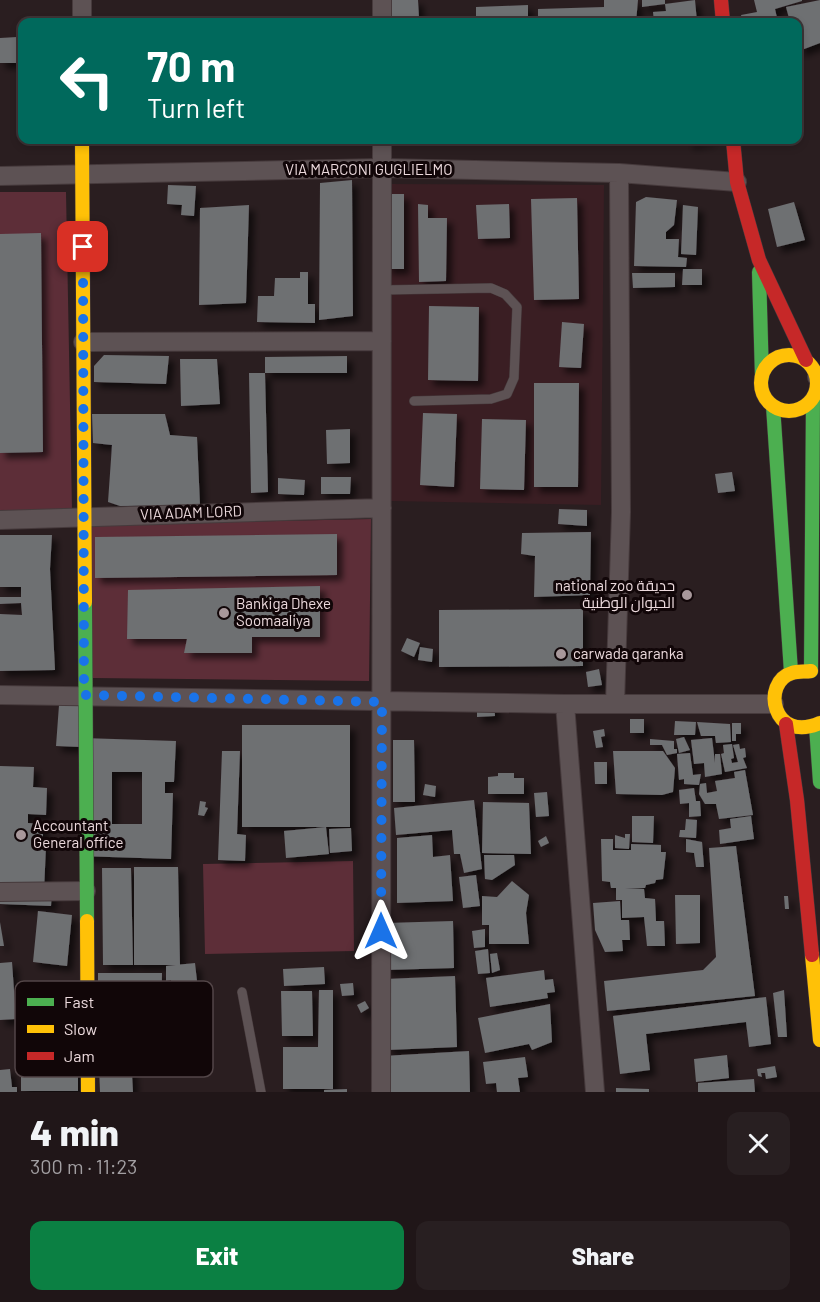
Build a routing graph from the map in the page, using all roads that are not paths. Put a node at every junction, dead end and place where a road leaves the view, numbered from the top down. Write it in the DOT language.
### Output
graph roads {
  1 [pos="82,0"];
  2 [pos="382,0"];
  3 [pos="721,0"];
  4 [pos="82,18"];
  5 [pos="382,18"];
  6 [pos="723,18"];
  7 [pos="82,144"];
  8 [pos="382,144"];
  9 [pos="733,144"];
  10 [pos="382,168"];
  11 [pos="619,173"];
  12 [pos="0,176"];
  13 [pos="82,176"];
  14 [pos="737,182"];
  15 [pos="759,260"];
  16 [pos="383,290"];
  17 [pos="382,341"];
  18 [pos="83,342"];
  19 [pos="806,360"];
  20 [pos="819,376"];
  21 [pos="762,377"];
  22 [pos="813,399"];
  23 [pos="414,401"];
  24 [pos="773,406"];
  25 [pos="382,508"];
  26 [pos="84,518"];
  27 [pos="0,520"];
  28 [pos="791,672"];
  29 [pos="818,674"];
  30 [pos="0,695"];
  31 [pos="84,695"];
  32 [pos="382,702"];
  33 [pos="565,704"];
  34 [pos="615,704"];
  35 [pos="774,704"];
  36 [pos="786,724"];
  37 [pos="818,724"];
  38 [pos="820,782"];
  39 [pos="86,891"];
  40 [pos="0,892"];
  41 [pos="87,981"];
  42 [pos="242,992"];
  43 [pos="820,1040"];
  44 [pos="88,1077"];
  45 [pos="88,1092"];
  46 [pos="261,1092"];
  47 [pos="381,1092"];
  48 [pos="595,1092"];
  1 -- 4 [label="street"];
  2 -- 5 [label="street"];
  3 -- 6 [label="main road"];
  7 -- 13 [label="main road"];
  8 -- 10 [label="street"];
  9 -- 14 [label="main road"];
  10 -- 11 [label="street, VIA MARCONI GUGLIELMO"];
  10 -- 13 [label="street, VIA MARCONI GUGLIELMO"];
  10 -- 16 [label="street"];
  11 -- 14 [label="street, VIA MARCONI GUGLIELMO"];
  11 -- 34 [label="street"];
  12 -- 13 [label="street, VIA MARCONI GUGLIELMO"];
  13 -- 18 [label="main road"];
  14 -- 15 [label="main road"];
  15 -- 19 [label="main road"];
  15 -- 21 [label="main road"];
  16 -- 17 [label="street"];
  16 -- 23 [label="lane"];
  17 -- 18 [label="street"];
  17 -- 25 [label="street"];
  18 -- 26 [label="main road"];
  19 -- 20 [label="main road"];
  19 -- 21 [label="main road"];
  20 -- 22 [label="main road"];
  21 -- 24 [label="main road"];
  22 -- 24 [label="main road"];
  22 -- 29 [label="main road"];
  24 -- 28 [label="main road"];
  25 -- 26 [label="street, VIA ADAM LORD"];
  25 -- 32 [label="street"];
  26 -- 27 [label="street, VIA ADAM LORD"];
  26 -- 31 [label="main road"];
  28 -- 29 [label="main road"];
  28 -- 35 [label="main road"];
  30 -- 31 [label="street"];
  31 -- 32 [label="street"];
  31 -- 39 [label="main road"];
  32 -- 33 [label="street"];
  32 -- 47 [label="street"];
  33 -- 34 [label="street"];
  33 -- 48 [label="street"];
  34 -- 35 [label="street"];
  35 -- 36 [label="main road"];
  36 -- 37 [label="main road"];
  36 -- 43 [label="main road"];
  37 -- 38 [label="main road"];
  39 -- 40 [label="street"];
  39 -- 41 [label="main road"];
  42 -- 46 [label="lane"];
  44 -- 45 [label="main road"];
}
